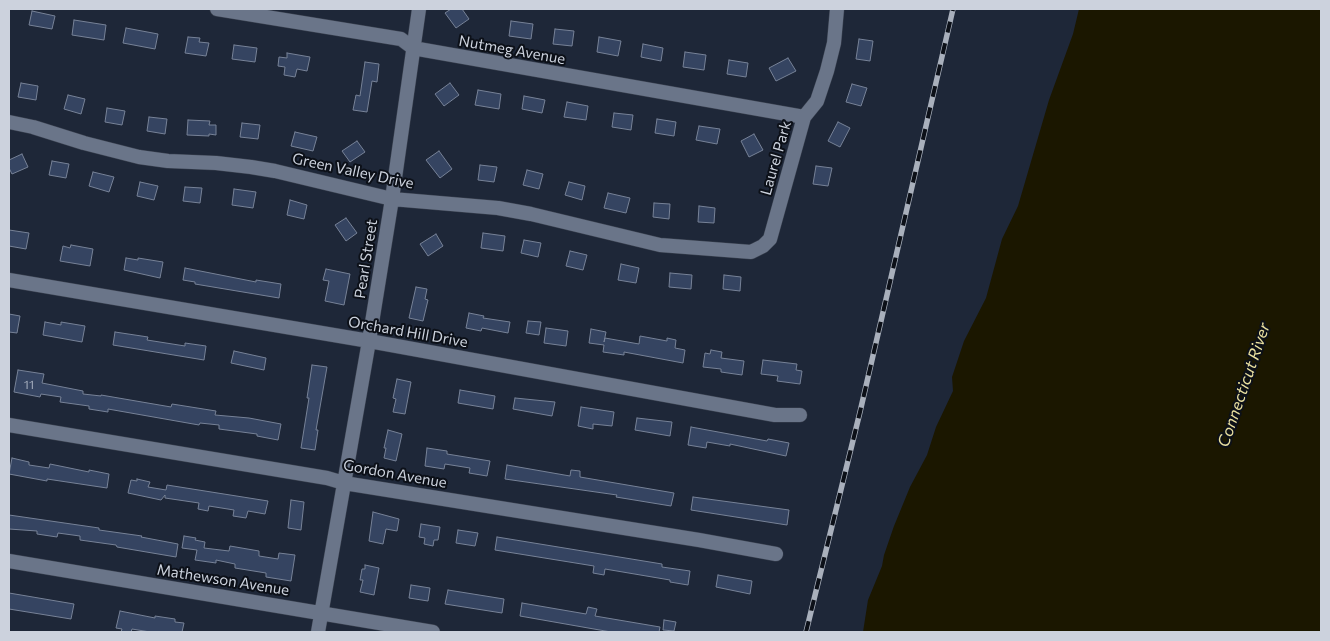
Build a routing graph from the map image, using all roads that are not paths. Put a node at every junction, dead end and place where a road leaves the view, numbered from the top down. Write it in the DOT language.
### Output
graph roads {
  1 [pos="217,9"];
  2 [pos="419,9"];
  3 [pos="837,9"];
  4 [pos="413,48"];
  5 [pos="804,117"];
  6 [pos="9,122"];
  7 [pos="392,199"];
  8 [pos="751,252"];
  9 [pos="9,280"];
  10 [pos="369,341"];
  11 [pos="800,415"];
  12 [pos="9,425"];
  13 [pos="344,483"];
  14 [pos="776,554"];
  15 [pos="9,561"];
  16 [pos="322,613"];
  17 [pos="318,632"];
  18 [pos="433,632"];
  1 -- 4 [label="street, Nutmeg Avenue"];
  2 -- 4 [label="street, Pearl Street"];
  3 -- 5 [label="street, Laurel Park"];
  4 -- 5 [label="street, Nutmeg Avenue"];
  4 -- 7 [label="street, Pearl Street"];
  5 -- 8 [label="street, Laurel Park"];
  6 -- 7 [label="street, Green Valley Drive"];
  7 -- 8 [label="street, Green Valley Drive"];
  7 -- 10 [label="street, Pearl Street"];
  9 -- 10 [label="street, Orchard Hill Drive"];
  10 -- 11 [label="street, Orchard Hill Drive"];
  10 -- 13 [label="street, Pearl Street"];
  12 -- 13 [label="street, Gordon Avenue"];
  13 -- 14 [label="street, Gordon Avenue"];
  13 -- 16 [label="street, Pearl Street"];
  15 -- 16 [label="street, Mathewson Avenue"];
  16 -- 17 [label="street, Pearl Street"];
  16 -- 18 [label="street, Mathewson Avenue"];
}
